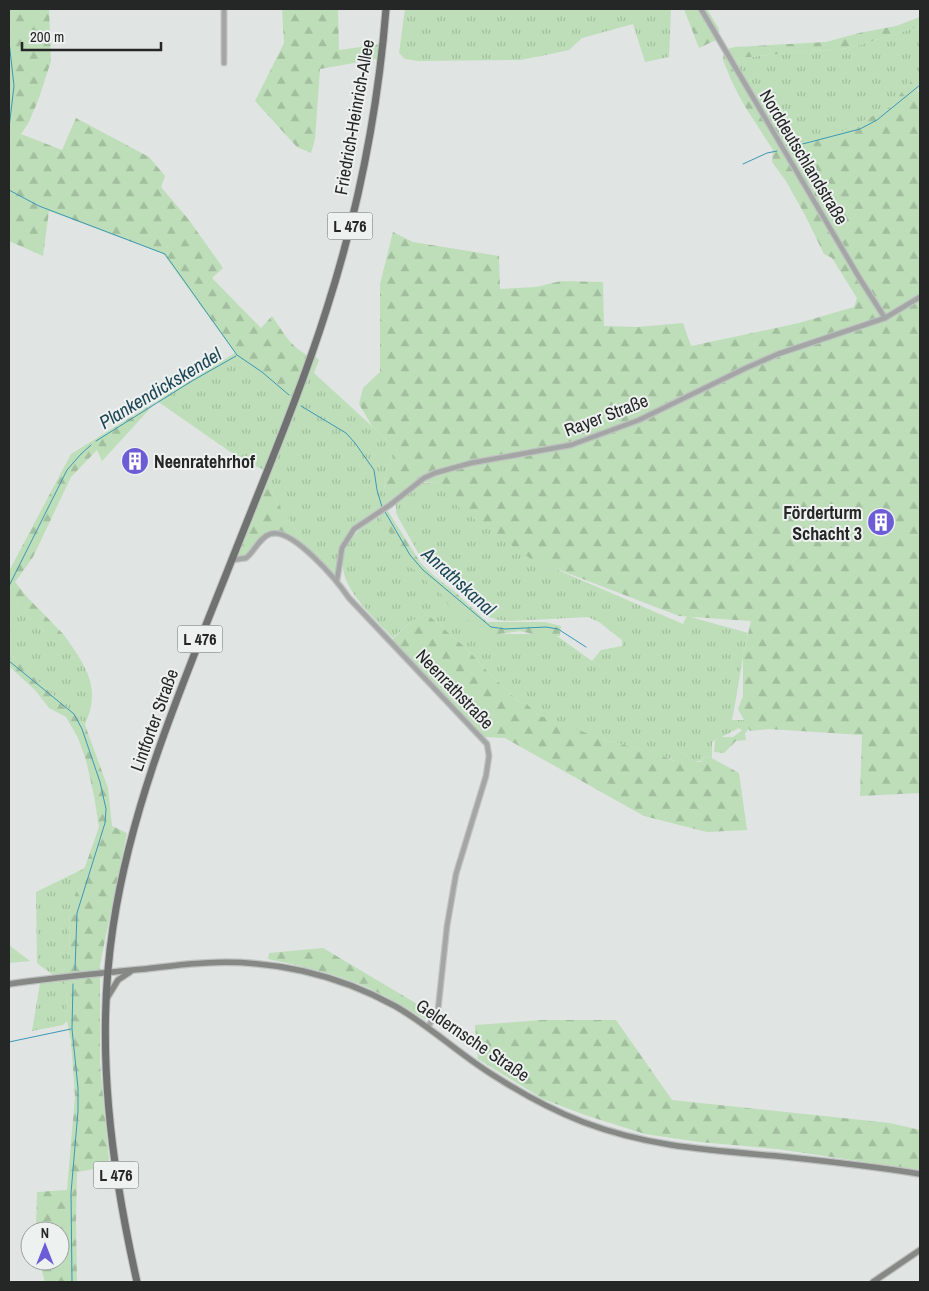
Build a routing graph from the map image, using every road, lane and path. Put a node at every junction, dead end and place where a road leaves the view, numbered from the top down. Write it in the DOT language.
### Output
graph roads {
  1 [pos="224,9"];
  2 [pos="386,9"];
  3 [pos="701,9"];
  4 [pos="224,63"];
  5 [pos="920,297"];
  6 [pos="885,318"];
  7 [pos="292,404"];
  8 [pos="232,560"];
  9 [pos="337,580"];
  10 [pos="134,970"];
  11 [pos="108,972"];
  12 [pos="9,984"];
  13 [pos="107,998"];
  14 [pos="428,1027"];
  15 [pos="920,1174"];
  16 [pos="920,1250"];
  17 [pos="136,1282"];
  18 [pos="873,1282"];
  1 -- 4 [label="street"];
  2 -- 7 [label="main road, Friedrich-Heinrich-Allee / L 476"];
  3 -- 6 [label="street, Norddeutschlandstraße"];
  5 -- 6 [label="street, Rayer Straße"];
  6 -- 9 [label="street, Rayer Straße"];
  7 -- 8 [label="main road, Lintforter Straße / L 476"];
  8 -- 9 [label="street, Neenrathstraße"];
  8 -- 11 [label="main road, Lintforter Straße / L 476"];
  9 -- 14 [label="street, Neenrathstraße"];
  10 -- 11 [label="main road, Geldernsche Straße"];
  10 -- 13 [label="main road"];
  10 -- 14 [label="main road, Geldernsche Straße"];
  11 -- 12 [label="main road, Geldernsche Straße"];
  11 -- 13 [label="main road, Lintforter Straße / L 476"];
  13 -- 17 [label="main road, Lintforter Straße / L 476"];
  14 -- 15 [label="main road, Geldernsche Straße"];
  16 -- 18 [label="main road"];
}
